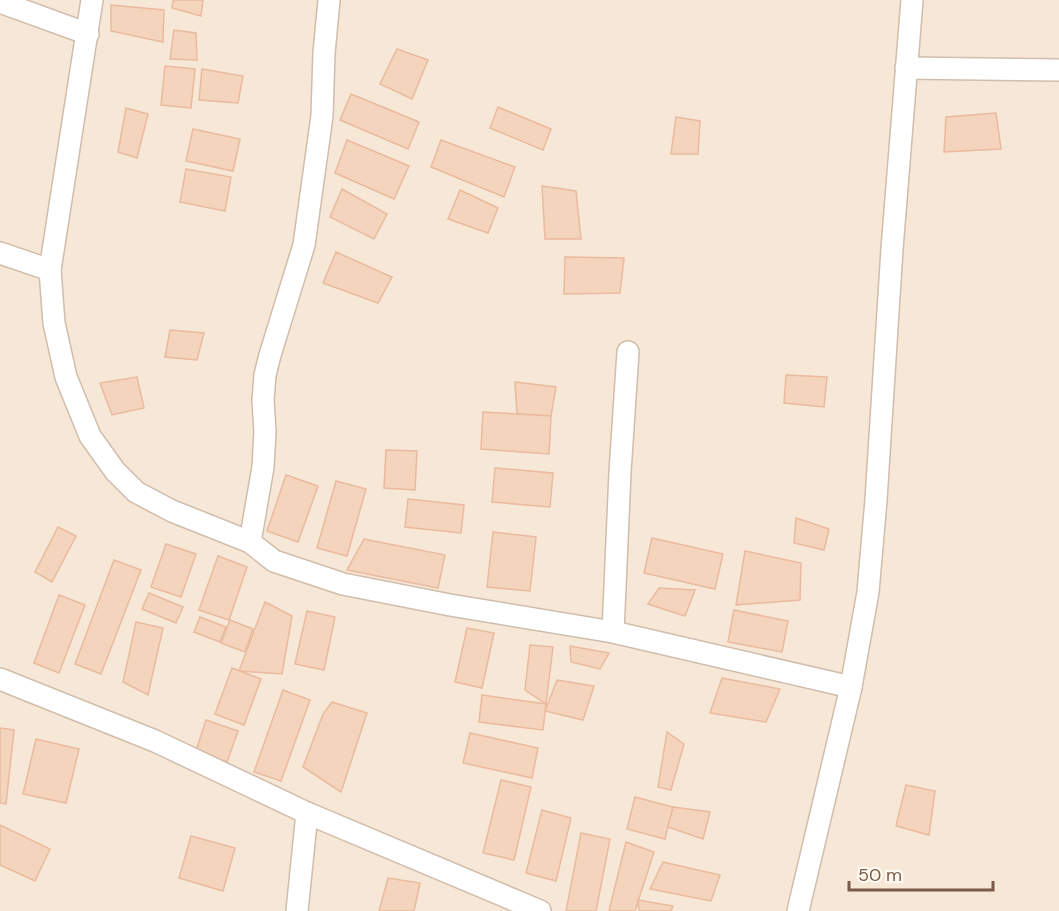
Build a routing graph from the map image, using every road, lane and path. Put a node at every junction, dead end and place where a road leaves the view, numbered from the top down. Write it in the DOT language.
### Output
graph roads {
  1 [pos="92,0"];
  2 [pos="329,0"];
  3 [pos="912,0"];
  4 [pos="0,2"];
  5 [pos="88,34"];
  6 [pos="906,68"];
  7 [pos="1059,70"];
  8 [pos="0,254"];
  9 [pos="50,270"];
  10 [pos="628,351"];
  11 [pos="250,542"];
  12 [pos="613,633"];
  13 [pos="0,679"];
  14 [pos="851,687"];
  15 [pos="307,813"];
  16 [pos="297,911"];
  17 [pos="540,911"];
  18 [pos="798,911"];
  1 -- 5 [label="street"];
  2 -- 11 [label="street"];
  3 -- 6 [label="street"];
  4 -- 5 [label="street"];
  5 -- 9 [label="street"];
  6 -- 7 [label="street"];
  6 -- 14 [label="street"];
  8 -- 9 [label="street"];
  9 -- 11 [label="street"];
  10 -- 12 [label="street"];
  11 -- 12 [label="street"];
  12 -- 14 [label="street"];
  13 -- 15 [label="street"];
  14 -- 18 [label="street"];
  15 -- 16 [label="street"];
  15 -- 17 [label="street"];
}
